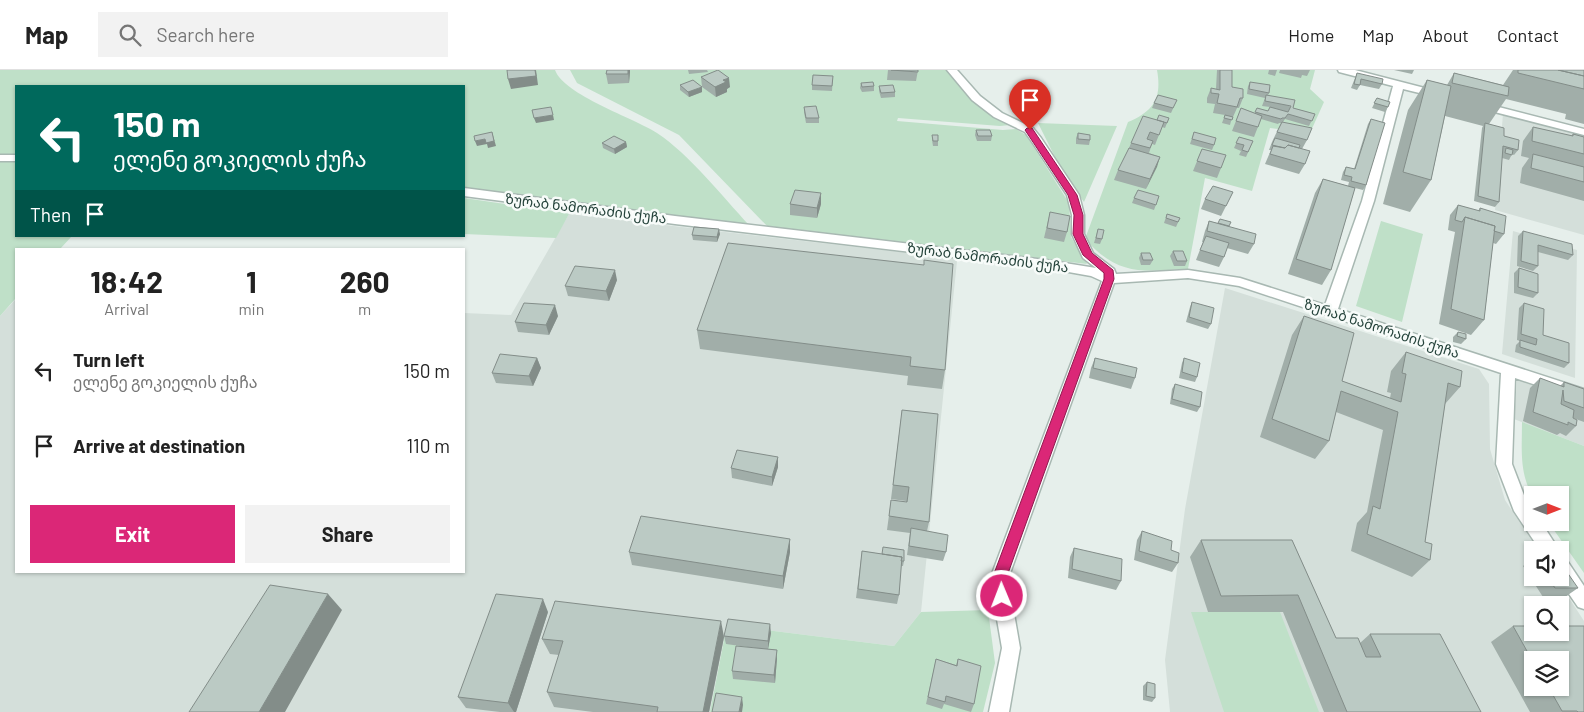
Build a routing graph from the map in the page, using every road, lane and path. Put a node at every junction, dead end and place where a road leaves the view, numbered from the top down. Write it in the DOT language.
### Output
graph roads {
  1 [pos="952,70"];
  2 [pos="1343,70"];
  3 [pos="1399,84"];
  4 [pos="1450,98"];
  5 [pos="1468,102"];
  6 [pos="1584,132"];
  7 [pos="0,158"];
  8 [pos="15,158"];
  9 [pos="465,192"];
  10 [pos="1109,279"];
  11 [pos="1330,311"];
  12 [pos="1508,370"];
  13 [pos="1584,395"];
  14 [pos="1544,541"];
  15 [pos="1569,578"];
  16 [pos="1584,601"];
  17 [pos="999,712"];
  1 -- 10 [label="street"];
  2 -- 3 [label="street"];
  3 -- 4 [label="street"];
  3 -- 11 [label="street"];
  5 -- 6 [label="street"];
  7 -- 8 [label="street"];
  9 -- 10 [label="street, ზურაბ ნამორაძის ქუჩა"];
  10 -- 11 [label="street, ზურაბ ნამორაძის ქუჩა"];
  10 -- 17 [label="street"];
  11 -- 12 [label="street, ზურაბ ნამორაძის ქუჩა"];
  12 -- 13 [label="street, ზურაბ ნამორაძის ქუჩა"];
  12 -- 14 [label="street"];
  15 -- 16 [label="street"];
}
